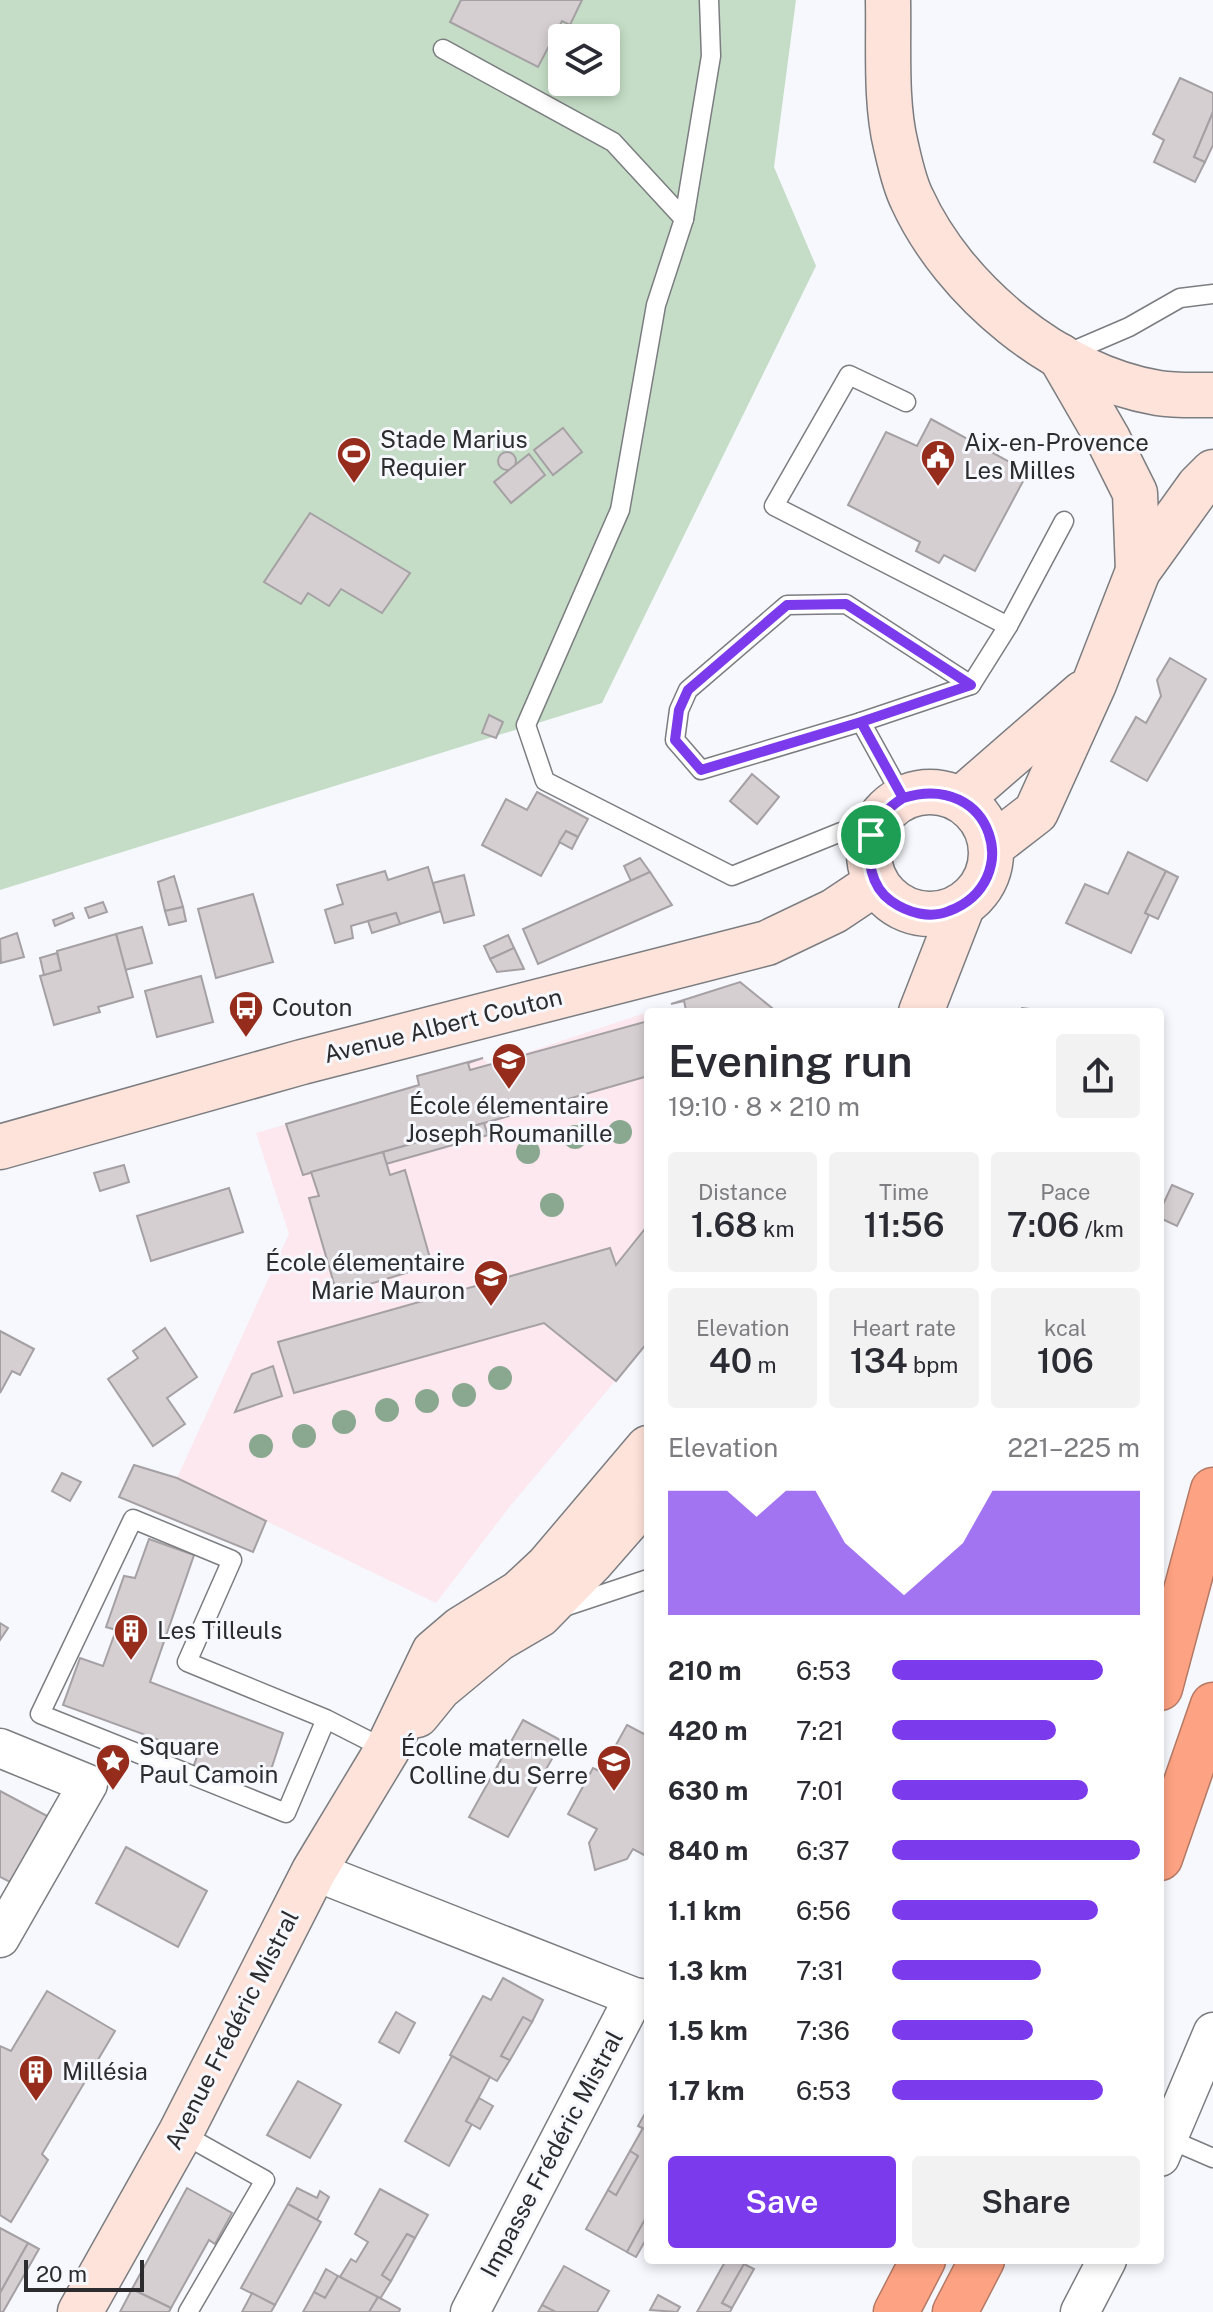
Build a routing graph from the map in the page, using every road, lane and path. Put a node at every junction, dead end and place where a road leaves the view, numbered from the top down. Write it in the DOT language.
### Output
graph roads {
  1 [pos="709,0"];
  2 [pos="888,0"];
  3 [pos="443,49"];
  4 [pos="684,219"];
  5 [pos="1213,294"];
  6 [pos="1060,356"];
  7 [pos="1213,395"];
  8 [pos="906,402"];
  9 [pos="1213,472"];
  10 [pos="1064,521"];
  11 [pos="1138,571"];
  12 [pos="1008,626"];
  13 [pos="1094,684"];
  14 [pos="971,685"];
  15 [pos="861,722"];
  16 [pos="903,798"];
  17 [pos="961,799"];
  18 [pos="871,835"];
  19 [pos="992,846"];
  20 [pos="890,896"];
  21 [pos="962,907"];
  22 [pos="922,1008"];
  23 [pos="923,1008"];
  24 [pos="0,1147"];
  25 [pos="644,1453"];
  26 [pos="1213,1490"];
  27 [pos="644,1502"];
  28 [pos="644,1580"];
  29 [pos="539,1615"];
  30 [pos="1164,1673"];
  31 [pos="1213,1705"];
  32 [pos="326,1719"];
  33 [pos="0,1748"];
  34 [pos="387,1750"];
  35 [pos="1164,1846"];
  36 [pos="314,1871"];
  37 [pos="0,1938"];
  38 [pos="641,1998"];
  39 [pos="1213,2032"];
  40 [pos="181,2132"];
  41 [pos="1164,2148"];
  42 [pos="1213,2158"];
  43 [pos="921,2264"];
  44 [pos="980,2264"];
  45 [pos="1105,2264"];
  46 [pos="80,2312"];
  47 [pos="188,2312"];
  48 [pos="470,2312"];
  49 [pos="896,2312"];
  50 [pos="955,2312"];
  51 [pos="1080,2312"];
  1 -- 4 [label="lane"];
  2 -- 6 [label="street"];
  3 -- 4 [label="lane"];
  4 -- 18 [label="lane"];
  5 -- 6 [label="lane"];
  6 -- 7 [label="street"];
  6 -- 11 [label="street"];
  8 -- 12 [label="lane"];
  9 -- 11 [label="street"];
  10 -- 12 [label="lane"];
  11 -- 13 [label="street"];
  12 -- 14 [label="lane"];
  13 -- 17 [label="street"];
  13 -- 19 [label="street"];
  14 -- 15 [label="lane"];
  14 -- 15 [label="lane"];
  15 -- 16 [label="lane"];
  16 -- 17 [label="street"];
  16 -- 18 [label="street"];
  17 -- 19 [label="street"];
  18 -- 20 [label="street"];
  19 -- 21 [label="street"];
  20 -- 21 [label="street"];
  20 -- 22 [label="street"];
  20 -- 24 [label="street, Avenue Albert Couton"];
  21 -- 23 [label="street"];
  25 -- 34 [label="street, Avenue Frédéric Mistral"];
  26 -- 30 [label="highway"];
  27 -- 29 [label="street, Avenue Frédéric Mistral"];
  28 -- 29 [label="lane"];
  29 -- 34 [label="street, Avenue Frédéric Mistral"];
  31 -- 35 [label="highway"];
  32 -- 32 [label="lane"];
  32 -- 34 [label="lane"];
  33 -- 37 [label="street"];
  34 -- 36 [label="street, Avenue Frédéric Mistral"];
  36 -- 38 [label="street, Impasse Frédéric Mistral"];
  36 -- 40 [label="street, Avenue Frédéric Mistral"];
  38 -- 48 [label="street, Impasse Frédéric Mistral"];
  39 -- 41 [label="street"];
  40 -- 46 [label="street, Avenue Frédéric Mistral"];
  40 -- 47 [label="lane"];
  41 -- 42 [label="lane"];
  43 -- 49 [label="highway"];
  44 -- 50 [label="highway"];
  45 -- 51 [label="street"];
}
